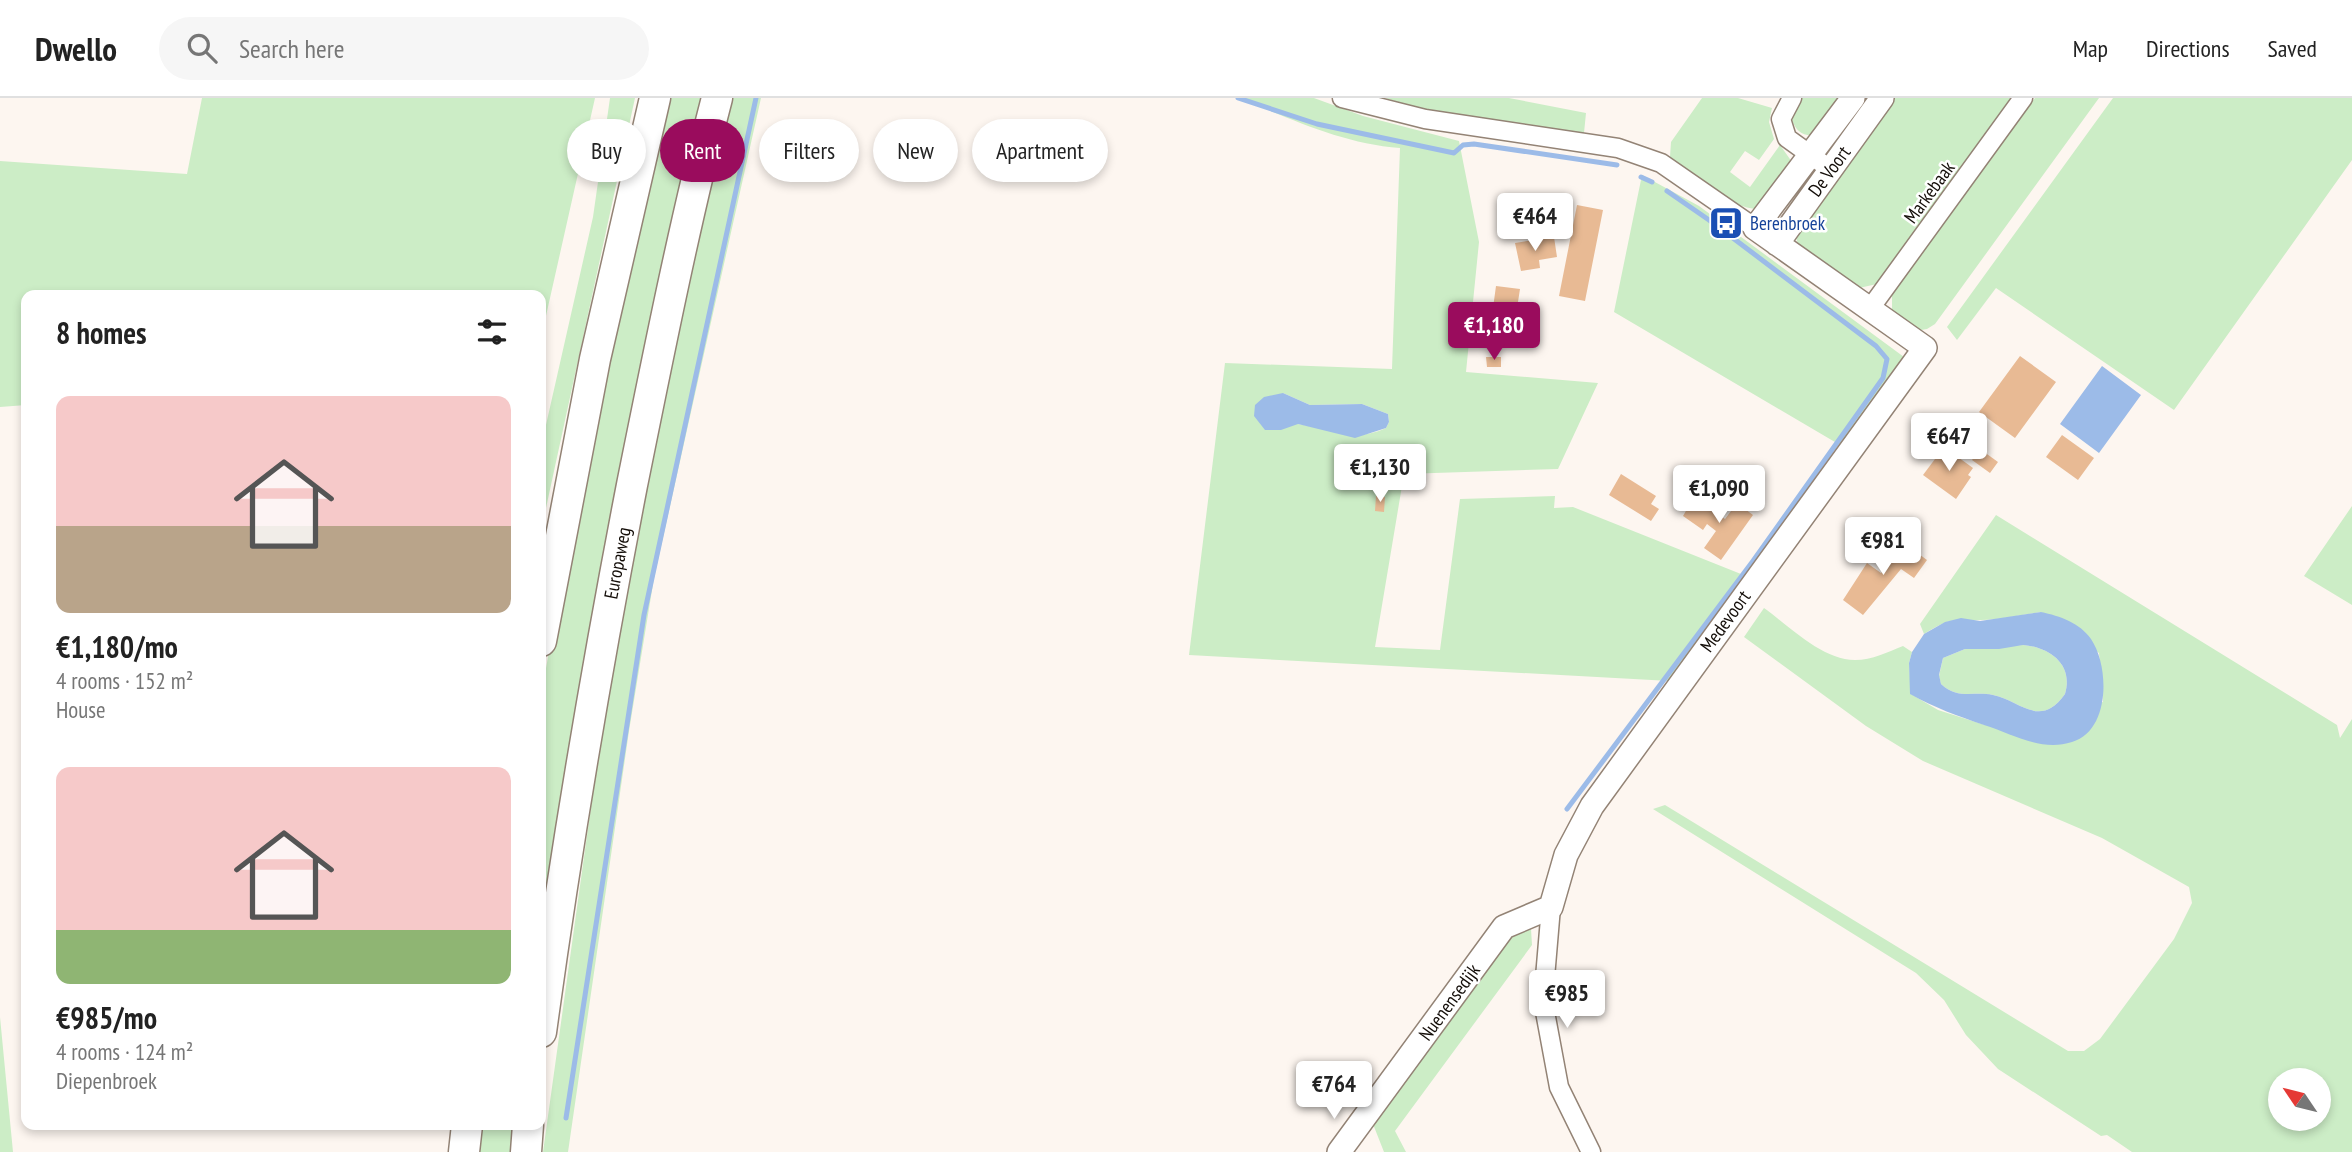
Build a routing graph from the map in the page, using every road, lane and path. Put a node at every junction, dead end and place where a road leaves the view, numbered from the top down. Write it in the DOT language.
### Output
graph roads {
  1 [pos="655,98"];
  2 [pos="717,98"];
  3 [pos="1342,98"];
  4 [pos="1792,98"];
  5 [pos="1853,98"];
  6 [pos="1882,98"];
  7 [pos="2023,98"];
  8 [pos="1821,163"];
  9 [pos="1755,228"];
  10 [pos="1777,244"];
  11 [pos="1869,310"];
  12 [pos="546,615"];
  13 [pos="1551,907"];
  14 [pos="546,999"];
  15 [pos="466,1130"];
  16 [pos="528,1130"];
  17 [pos="1347,1147"];
  18 [pos="464,1152"];
  19 [pos="526,1152"];
  20 [pos="1591,1152"];
  1 -- 12 [label="highway"];
  2 -- 14 [label="highway, Europaweg"];
  3 -- 9 [label="street"];
  4 -- 8 [label="street"];
  5 -- 8 [label="street, De Voort"];
  6 -- 8 [label="street, De Voort"];
  7 -- 11 [label="street, Markebaak"];
  8 -- 9 [label="street, De Voort"];
  8 -- 10 [label="street, De Voort"];
  9 -- 10 [label="street"];
  10 -- 11 [label="street"];
  11 -- 13 [label="street, Medevoort"];
  13 -- 17 [label="street, Nuenensedijk"];
  13 -- 20 [label="street"];
  15 -- 18 [label="highway"];
  16 -- 19 [label="highway"];
}
